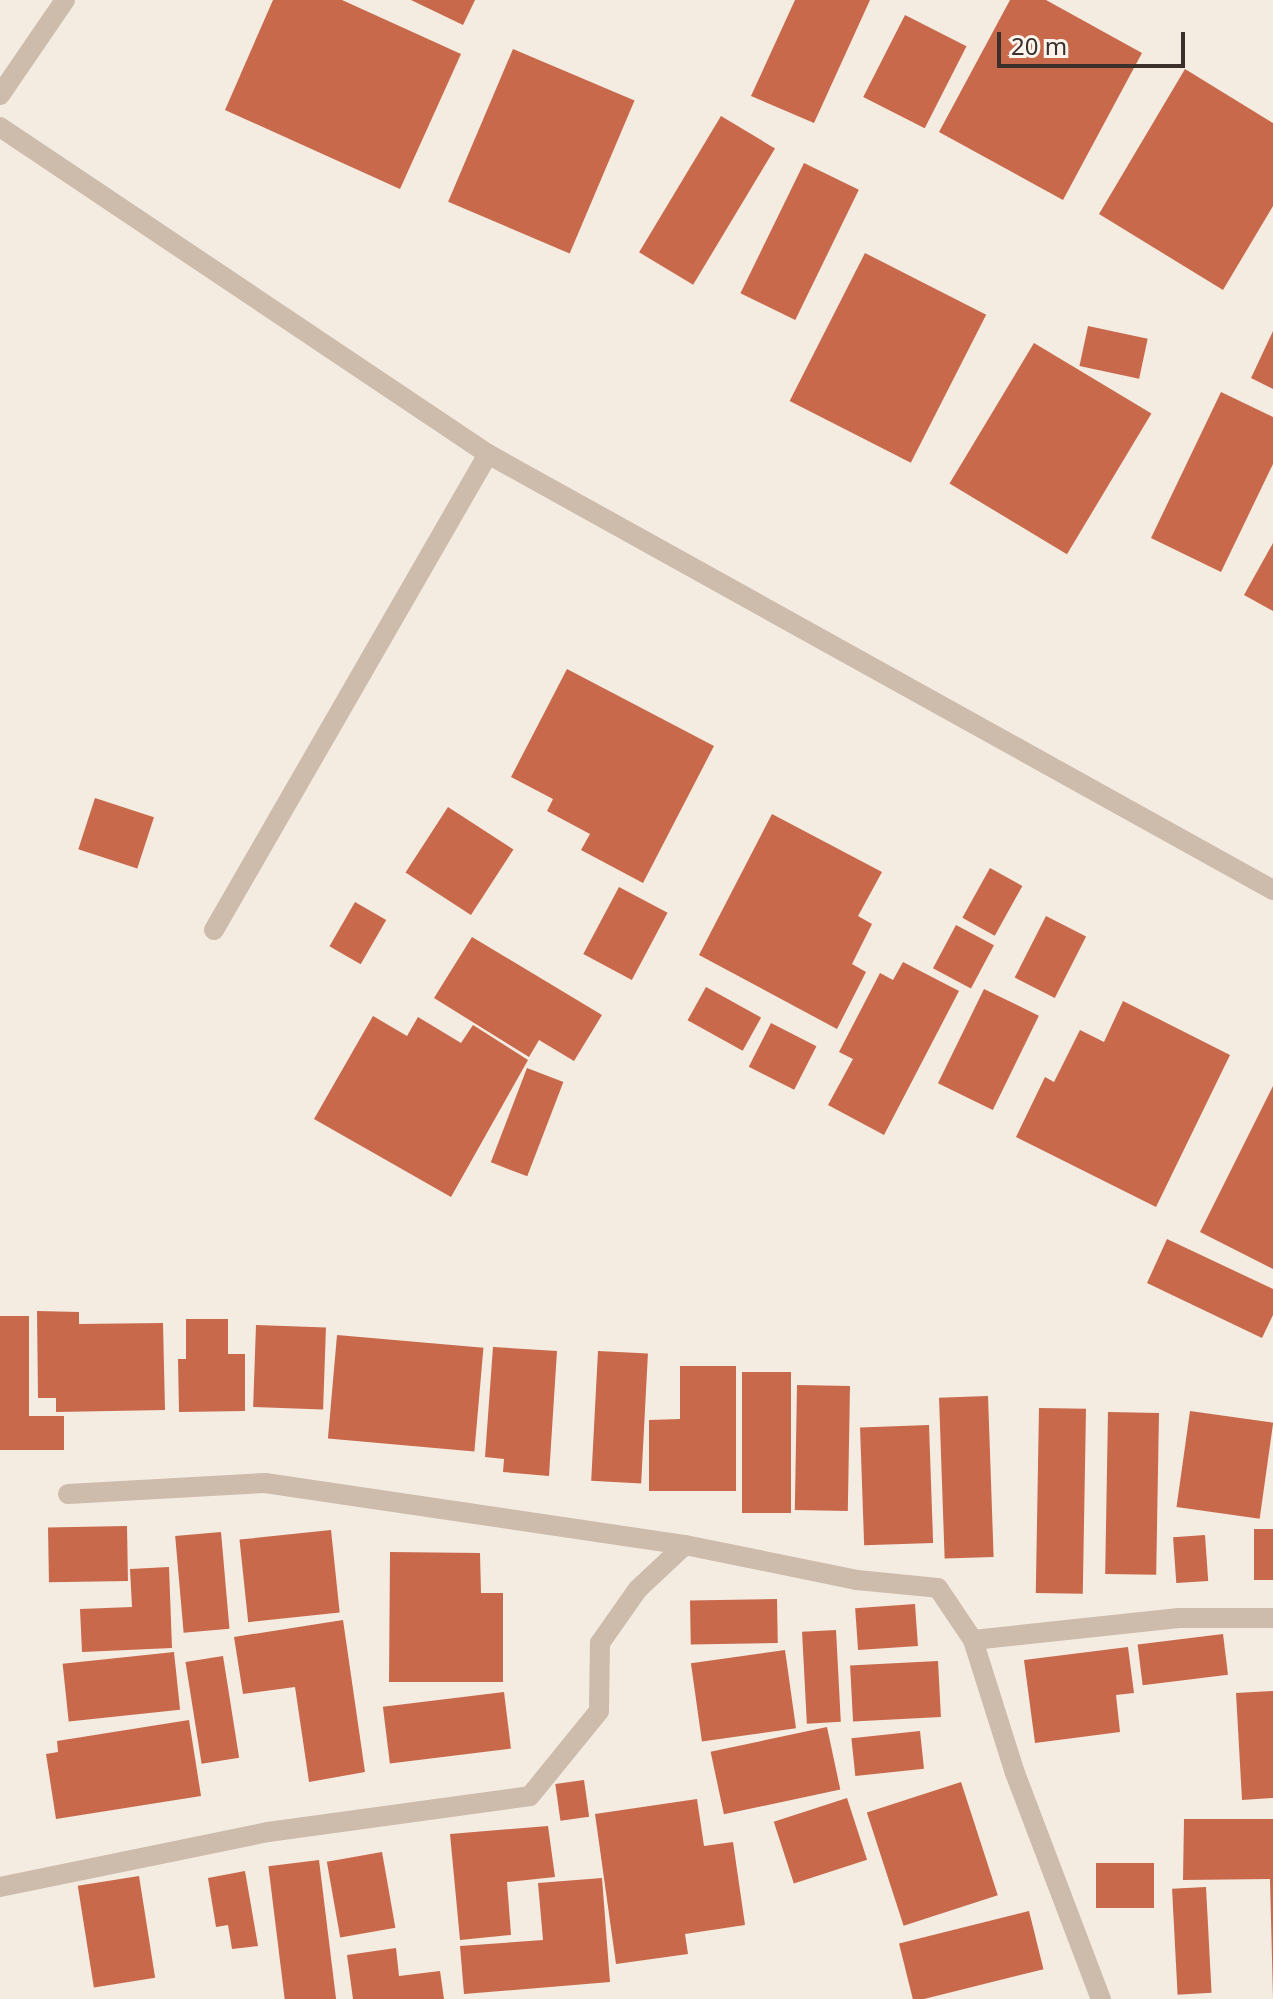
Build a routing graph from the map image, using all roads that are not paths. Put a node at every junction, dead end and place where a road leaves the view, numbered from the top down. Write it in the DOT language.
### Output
graph roads {
  1 [pos="65,0"];
  2 [pos="0,95"];
  3 [pos="0,127"];
  4 [pos="488,454"];
  5 [pos="1273,890"];
  6 [pos="214,930"];
  7 [pos="68,1494"];
  8 [pos="685,1545"];
  9 [pos="1273,1618"];
  10 [pos="973,1640"];
  11 [pos="0,1887"];
  12 [pos="1101,1999"];
  1 -- 2 [label="street"];
  3 -- 4 [label="street"];
  4 -- 5 [label="street"];
  4 -- 6 [label="street"];
  7 -- 8 [label="street"];
  8 -- 10 [label="street"];
  8 -- 11 [label="street"];
  9 -- 10 [label="street"];
  10 -- 12 [label="street"];
}
